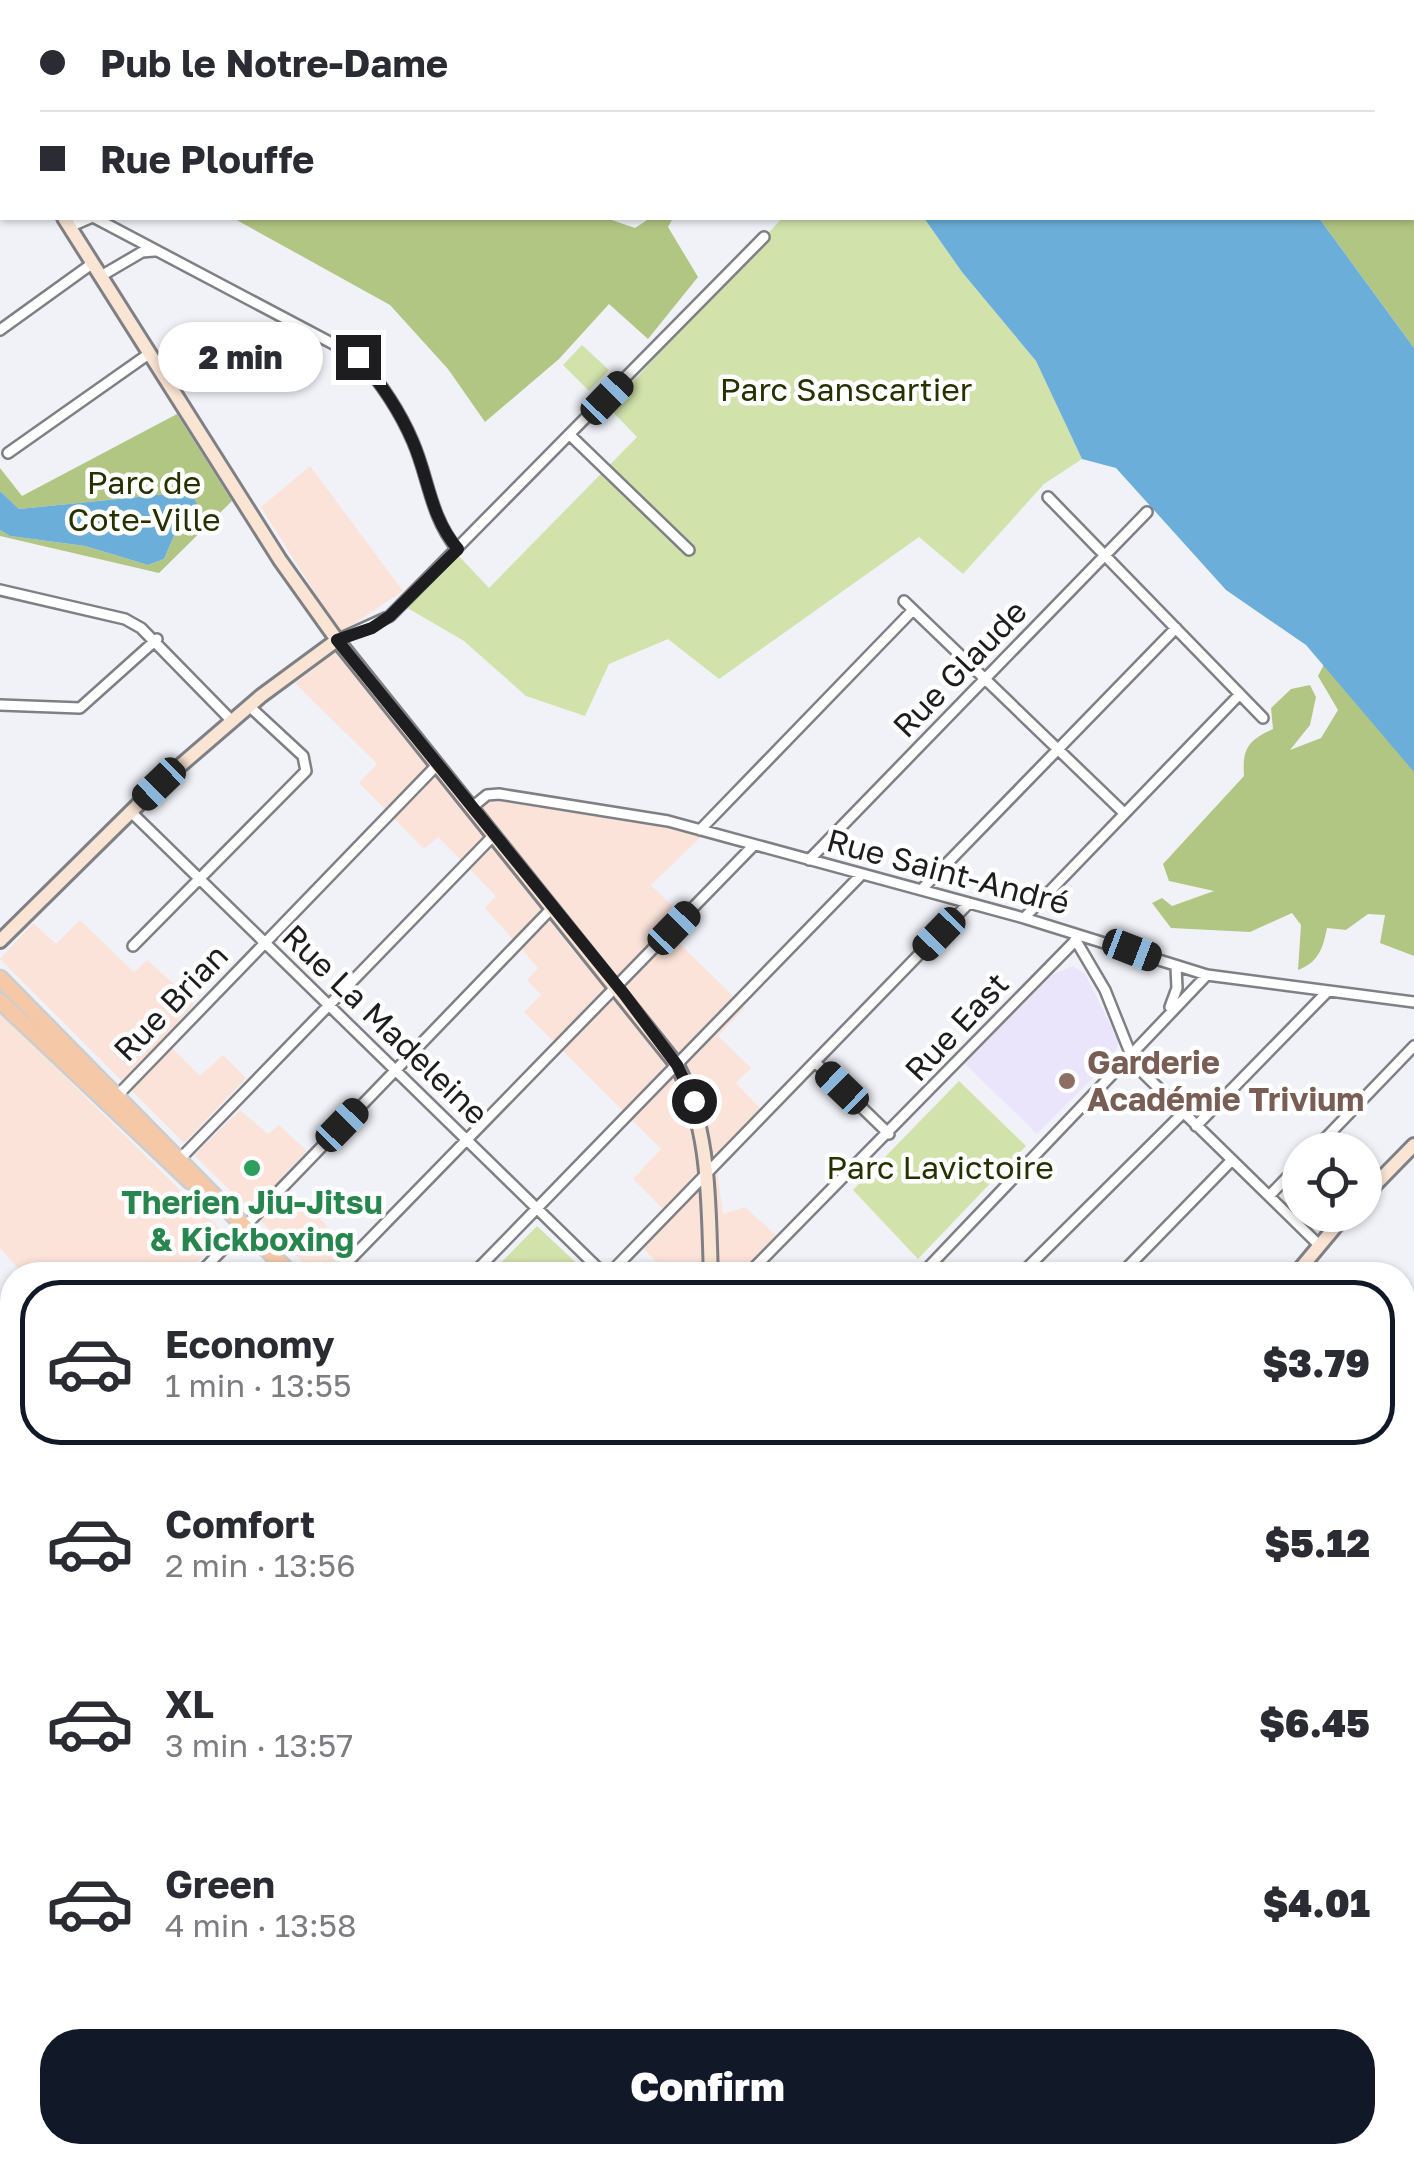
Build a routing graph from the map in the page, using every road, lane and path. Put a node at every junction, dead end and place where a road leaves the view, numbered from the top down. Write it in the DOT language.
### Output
graph roads {
  1 [pos="97,220"];
  2 [pos="66,222"];
  3 [pos="764,237"];
  4 [pos="157,250"];
  5 [pos="97,270"];
  6 [pos="0,330"];
  7 [pos="150,353"];
  8 [pos="571,436"];
  9 [pos="8,452"];
  10 [pos="1048,497"];
  11 [pos="1146,512"];
  12 [pos="458,549"];
  13 [pos="689,550"];
  14 [pos="1104,555"];
  15 [pos="0,590"];
  16 [pos="904,601"];
  17 [pos="914,610"];
  18 [pos="1176,628"];
  19 [pos="156,639"];
  20 [pos="337,640"];
  21 [pos="986,679"];
  22 [pos="1240,694"];
  23 [pos="0,705"];
  24 [pos="250,706"];
  25 [pos="1263,718"];
  26 [pos="232,721"];
  27 [pos="1058,749"];
  28 [pos="437,765"];
  29 [pos="471,808"];
  30 [pos="130,811"];
  31 [pos="1123,812"];
  32 [pos="700,830"];
  33 [pos="494,836"];
  34 [pos="754,845"];
  35 [pos="809,860"];
  36 [pos="862,874"];
  37 [pos="200,880"];
  38 [pos="922,889"];
  39 [pos="969,903"];
  40 [pos="553,907"];
  41 [pos="1024,918"];
  42 [pos="1074,936"];
  43 [pos="0,941"];
  44 [pos="264,942"];
  45 [pos="133,946"];
  46 [pos="1176,967"];
  47 [pos="1208,975"];
  48 [pos="0,978"];
  49 [pos="618,986"];
  50 [pos="1328,991"];
  51 [pos="0,1000"];
  52 [pos="1414,1002"];
  53 [pos="328,1004"];
  54 [pos="1163,1018"];
  55 [pos="1414,1046"];
  56 [pos="1130,1056"];
  57 [pos="815,1062"];
  58 [pos="677,1065"];
  59 [pos="395,1070"];
  60 [pos="114,1099"];
  61 [pos="1183,1113"];
  62 [pos="1196,1126"];
  63 [pos="1331,1132"];
  64 [pos="889,1134"];
  65 [pos="468,1141"];
  66 [pos="1414,1145"];
  67 [pos="1232,1160"];
  68 [pos="177,1162"];
  69 [pos="707,1174"];
  70 [pos="1382,1178"];
  71 [pos="1282,1183"];
  72 [pos="1269,1196"];
  73 [pos="537,1208"];
  74 [pos="244,1227"];
  75 [pos="1330,1232"];
  76 [pos="1318,1244"];
  77 [pos="210,1262"];
  78 [pos="279,1262"];
  79 [pos="348,1262"];
  80 [pos="485,1262"];
  81 [pos="593,1262"];
  82 [pos="620,1262"];
  83 [pos="710,1262"];
  84 [pos="760,1262"];
  85 [pos="932,1262"];
  86 [pos="1033,1262"];
  87 [pos="1133,1262"];
  88 [pos="1304,1262"];
  1 -- 4 [label="street"];
  2 -- 5 [label="street"];
  3 -- 8 [label="street"];
  4 -- 5 [label="street"];
  4 -- 12 [label="street"];
  5 -- 6 [label="street"];
  5 -- 7 [label="street"];
  7 -- 9 [label="street"];
  7 -- 20 [label="street"];
  8 -- 12 [label="street"];
  8 -- 13 [label="street"];
  10 -- 14 [label="street"];
  11 -- 14 [label="street, Rue Glaude"];
  12 -- 20 [label="street"];
  14 -- 18 [label="street"];
  14 -- 21 [label="street, Rue Glaude"];
  15 -- 19 [label="street"];
  16 -- 17 [label="street"];
  17 -- 21 [label="street"];
  17 -- 32 [label="street"];
  18 -- 22 [label="street"];
  18 -- 27 [label="street"];
  19 -- 23 [label="street"];
  19 -- 26 [label="street"];
  20 -- 24 [label="street"];
  20 -- 28 [label="street"];
  21 -- 27 [label="street"];
  21 -- 35 [label="street, Rue Glaude"];
  22 -- 25 [label="street"];
  22 -- 31 [label="street"];
  24 -- 26 [label="street"];
  24 -- 37 [label="street"];
  26 -- 30 [label="street"];
  27 -- 31 [label="street"];
  27 -- 38 [label="street"];
  28 -- 29 [label="street"];
  28 -- 44 [label="street, Rue Brian"];
  29 -- 32 [label="street, Rue Saint-André"];
  29 -- 33 [label="street"];
  30 -- 37 [label="street, Rue La Madeleine"];
  30 -- 43 [label="street"];
  31 -- 41 [label="street"];
  32 -- 34 [label="street, Rue Saint-André"];
  33 -- 40 [label="street"];
  33 -- 53 [label="street"];
  34 -- 35 [label="street, Rue Saint-André"];
  34 -- 49 [label="street"];
  35 -- 36 [label="street, Rue Saint-André"];
  36 -- 38 [label="street, Rue Saint-André"];
  36 -- 58 [label="street"];
  37 -- 44 [label="street, Rue La Madeleine"];
  37 -- 45 [label="street"];
  38 -- 39 [label="street, Rue Saint-André"];
  39 -- 41 [label="street, Rue Saint-André"];
  39 -- 57 [label="street"];
  40 -- 49 [label="street"];
  40 -- 59 [label="street"];
  41 -- 42 [label="street, Rue Saint-André"];
  42 -- 46 [label="street, Rue Saint-André"];
  42 -- 56 [label="street"];
  42 -- 64 [label="street, Rue East"];
  44 -- 53 [label="street, Rue La Madeleine"];
  44 -- 60 [label="street, Rue Brian"];
  46 -- 47 [label="street, Rue Saint-André"];
  46 -- 54 [label="street"];
  47 -- 50 [label="street, Rue Saint-André"];
  47 -- 54 [label="street"];
  48 -- 60 [label="main road"];
  49 -- 58 [label="street"];
  49 -- 65 [label="street"];
  50 -- 52 [label="street, Rue Saint-André"];
  50 -- 62 [label="street"];
  51 -- 60 [label="main road"];
  53 -- 59 [label="street, Rue La Madeleine"];
  53 -- 68 [label="street"];
  54 -- 56 [label="street"];
  55 -- 63 [label="street"];
  56 -- 61 [label="street"];
  56 -- 85 [label="street"];
  57 -- 64 [label="street"];
  57 -- 69 [label="street"];
  58 -- 69 [label="street"];
  58 -- 73 [label="street"];
  59 -- 65 [label="street, Rue La Madeleine"];
  59 -- 74 [label="street"];
  60 -- 68 [label="main road"];
  61 -- 62 [label="street"];
  61 -- 86 [label="street"];
  62 -- 67 [label="street"];
  64 -- 84 [label="street, Rue East"];
  65 -- 73 [label="street, Rue La Madeleine"];
  65 -- 79 [label="street"];
  66 -- 70 [label="street"];
  67 -- 72 [label="street"];
  67 -- 87 [label="street"];
  68 -- 74 [label="main road"];
  69 -- 82 [label="street"];
  69 -- 83 [label="street"];
  71 -- 72 [label="street"];
  72 -- 76 [label="street"];
  73 -- 80 [label="street"];
  73 -- 81 [label="street, Rue La Madeleine"];
  74 -- 77 [label="street"];
  74 -- 78 [label="main road"];
  75 -- 76 [label="street"];
  76 -- 88 [label="street"];
}
